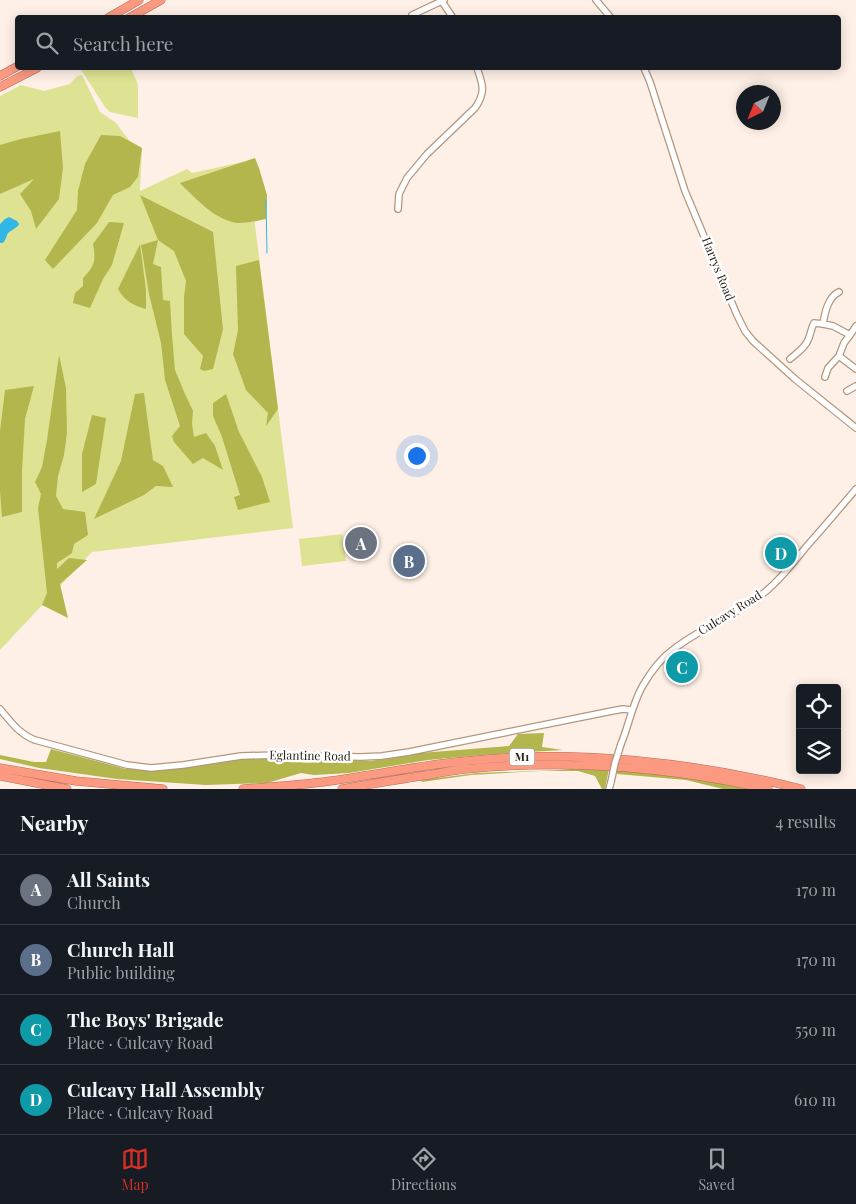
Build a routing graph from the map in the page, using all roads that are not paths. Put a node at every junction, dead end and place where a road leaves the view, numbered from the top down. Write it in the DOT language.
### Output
graph roads {
  1 [pos="139,0"];
  2 [pos="161,0"];
  3 [pos="442,0"];
  4 [pos="596,0"];
  5 [pos="113,15"];
  6 [pos="134,15"];
  7 [pos="412,15"];
  8 [pos="451,15"];
  9 [pos="608,15"];
  10 [pos="15,68"];
  11 [pos="33,70"];
  12 [pos="478,70"];
  13 [pos="645,70"];
  14 [pos="0,76"];
  15 [pos="0,87"];
  16 [pos="398,209"];
  17 [pos="839,292"];
  18 [pos="823,324"];
  19 [pos="856,326"];
  20 [pos="850,336"];
  21 [pos="839,356"];
  22 [pos="789,359"];
  23 [pos="856,369"];
  24 [pos="825,377"];
  25 [pos="856,386"];
  26 [pos="848,391"];
  27 [pos="856,428"];
  28 [pos="856,489"];
  29 [pos="0,709"];
  30 [pos="632,710"];
  31 [pos="0,767"];
  32 [pos="0,776"];
  33 [pos="67,789"];
  34 [pos="163,789"];
  35 [pos="243,789"];
  36 [pos="342,789"];
  37 [pos="609,789"];
  38 [pos="768,789"];
  39 [pos="801,789"];
  1 -- 5 [label="highway"];
  2 -- 6 [label="highway"];
  3 -- 7 [label="street"];
  3 -- 8 [label="street"];
  4 -- 9 [label="street"];
  10 -- 14 [label="highway"];
  11 -- 15 [label="highway"];
  12 -- 16 [label="street"];
  13 -- 27 [label="street, Harrys Road"];
  17 -- 18 [label="street"];
  18 -- 20 [label="street"];
  18 -- 22 [label="street"];
  19 -- 20 [label="street"];
  20 -- 21 [label="street"];
  21 -- 23 [label="street"];
  21 -- 24 [label="street"];
  25 -- 26 [label="street"];
  28 -- 30 [label="street, Culcavy Road"];
  29 -- 30 [label="street, Eglantine Road"];
  30 -- 37 [label="street, Culcavy Road, bridge"];
  31 -- 34 [label="highway"];
  32 -- 33 [label="highway"];
  35 -- 39 [label="highway, M1"];
  36 -- 38 [label="highway, M1"];
}
